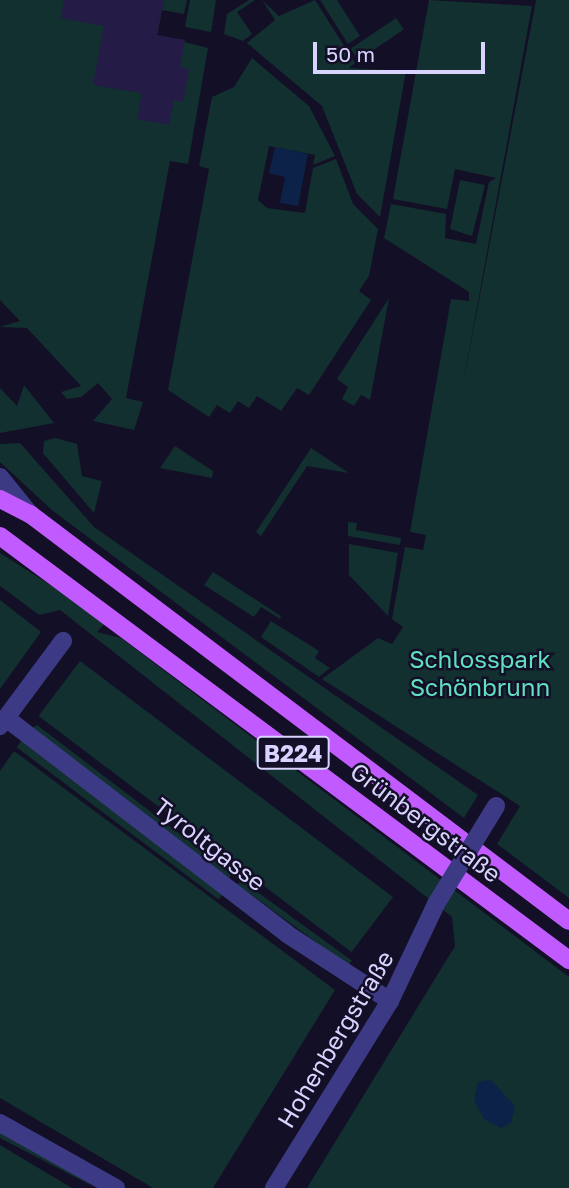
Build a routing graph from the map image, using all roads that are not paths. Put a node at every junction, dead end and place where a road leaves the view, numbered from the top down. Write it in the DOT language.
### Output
graph roads {
  1 [pos="0,477"];
  2 [pos="0,499"];
  3 [pos="30,514"];
  4 [pos="0,536"];
  5 [pos="63,641"];
  6 [pos="3,722"];
  7 [pos="499,801"];
  8 [pos="569,921"];
  9 [pos="569,960"];
  10 [pos="390,1001"];
  11 [pos="0,1123"];
  12 [pos="116,1188"];
  13 [pos="274,1188"];
  1 -- 3 [label="street"];
  2 -- 3 [label="main road, B224"];
  3 -- 8 [label="main road, Grünbergstraße / B224"];
  4 -- 9 [label="main road, Grünbergstraße / B224"];
  5 -- 6 [label="street"];
  6 -- 10 [label="street, Tyroltgasse"];
  7 -- 10 [label="street, Hohenbergstraße, bridge"];
  10 -- 13 [label="street, Hohenbergstraße"];
  11 -- 12 [label="street"];
}
